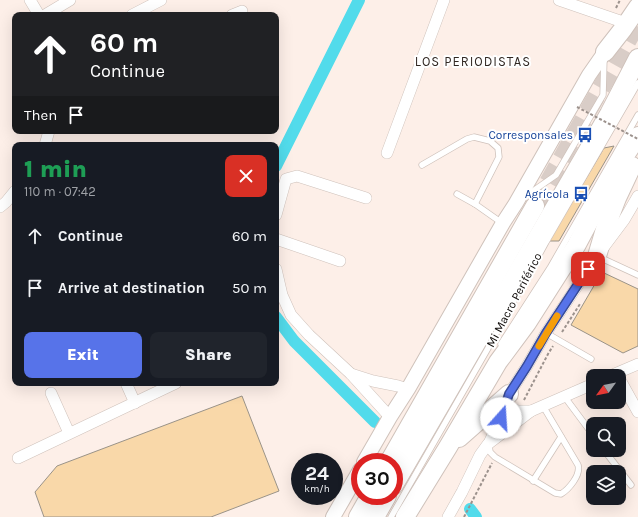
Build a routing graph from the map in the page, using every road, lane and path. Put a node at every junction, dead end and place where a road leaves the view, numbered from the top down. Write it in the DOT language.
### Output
graph roads {
  1 [pos="30,0"];
  2 [pos="70,0"];
  3 [pos="161,0"];
  4 [pos="444,0"];
  5 [pos="559,0"];
  6 [pos="638,7"];
  7 [pos="37,12"];
  8 [pos="49,12"];
  9 [pos="138,12"];
  10 [pos="620,22"];
  11 [pos="605,52"];
  12 [pos="638,58"];
  13 [pos="638,83"];
  14 [pos="577,107"];
  15 [pos="638,115"];
  16 [pos="638,136"];
  17 [pos="638,139"];
  18 [pos="638,152"];
  19 [pos="387,153"];
  20 [pos="422,165"];
  21 [pos="281,181"];
  22 [pos="457,194"];
  23 [pos="12,195"];
  24 [pos="279,195"];
  25 [pos="638,196"];
  26 [pos="366,198"];
  27 [pos="516,203"];
  28 [pos="475,204"];
  29 [pos="535,206"];
  30 [pos="0,207"];
  31 [pos="503,224"];
  32 [pos="279,240"];
  33 [pos="597,256"];
  34 [pos="340,261"];
  35 [pos="638,276"];
  36 [pos="279,282"];
  37 [pos="582,301"];
  38 [pos="546,333"];
  39 [pos="557,340"];
  40 [pos="499,347"];
  41 [pos="591,359"];
  42 [pos="638,364"];
  43 [pos="626,371"];
  44 [pos="351,374"];
  45 [pos="127,386"];
  46 [pos="170,386"];
  47 [pos="586,387"];
  48 [pos="408,389"];
  49 [pos="626,392"];
  50 [pos="51,393"];
  51 [pos="564,396"];
  52 [pos="508,399"];
  53 [pos="135,403"];
  54 [pos="543,406"];
  55 [pos="518,411"];
  56 [pos="531,411"];
  57 [pos="638,412"];
  58 [pos="390,417"];
  59 [pos="586,426"];
  60 [pos="69,433"];
  61 [pos="561,437"];
  62 [pos="488,444"];
  63 [pos="442,452"];
  64 [pos="369,453"];
  65 [pos="394,453"];
  66 [pos="495,457"];
  67 [pos="609,457"];
  68 [pos="18,458"];
  69 [pos="403,469"];
  70 [pos="534,481"];
  71 [pos="631,485"];
  72 [pos="351,486"];
  73 [pos="365,505"];
  74 [pos="382,505"];
  75 [pos="333,517"];
  76 [pos="358,517"];
  77 [pos="375,517"];
  78 [pos="391,517"];
  79 [pos="400,517"];
  80 [pos="405,517"];
  81 [pos="448,517"];
  82 [pos="464,517"];
  1 -- 7 [label="street"];
  2 -- 8 [label="street"];
  3 -- 9 [label="street"];
  4 -- 19 [label="street"];
  5 -- 10 [label="street"];
  6 -- 11 [label="highway"];
  11 -- 27 [label="street"];
  11 -- 27 [label="lane"];
  12 -- 69 [label="highway"];
  13 -- 78 [label="lane, Mi Macro Periférico"];
  14 -- 17 [label="path, bridge"];
  15 -- 40 [label="lane, Mi Macro Periférico"];
  16 -- 63 [label="highway"];
  18 -- 33 [label="highway"];
  20 -- 28 [label="lane"];
  21 -- 24 [label="street"];
  21 -- 26 [label="street"];
  22 -- 28 [label="lane"];
  23 -- 30 [label="street"];
  25 -- 33 [label="street"];
  27 -- 31 [label="street"];
  28 -- 31 [label="lane"];
  29 -- 65 [label="highway"];
  31 -- 48 [label="street"];
  32 -- 34 [label="street"];
  33 -- 35 [label="lane"];
  33 -- 38 [label="street"];
  36 -- 44 [label="street"];
  37 -- 39 [label="path"];
  38 -- 39 [label="lane"];
  38 -- 52 [label="street"];
  39 -- 41 [label="lane"];
  39 -- 55 [label="path"];
  42 -- 43 [label="street"];
  44 -- 48 [label="street"];
  44 -- 58 [label="street"];
  45 -- 53 [label="street"];
  46 -- 53 [label="street"];
  47 -- 51 [label="street"];
  48 -- 58 [label="street"];
  49 -- 57 [label="street"];
  50 -- 60 [label="street"];
  51 -- 54 [label="street"];
  51 -- 59 [label="lane"];
  52 -- 55 [label="street"];
  52 -- 62 [label="street"];
  52 -- 63 [label="highway"];
  53 -- 60 [label="street"];
  54 -- 56 [label="street"];
  54 -- 61 [label="lane"];
  55 -- 56 [label="street"];
  56 -- 62 [label="street"];
  58 -- 64 [label="street"];
  60 -- 68 [label="street"];
  61 -- 70 [label="lane"];
  61 -- 70 [label="lane"];
  62 -- 66 [label="lane"];
  62 -- 81 [label="street"];
  63 -- 79 [label="lane"];
  63 -- 80 [label="highway"];
  66 -- 70 [label="lane"];
  66 -- 82 [label="path"];
  67 -- 71 [label="lane"];
  72 -- 75 [label="street"];
  73 -- 76 [label="highway"];
  74 -- 77 [label="highway"];
}
